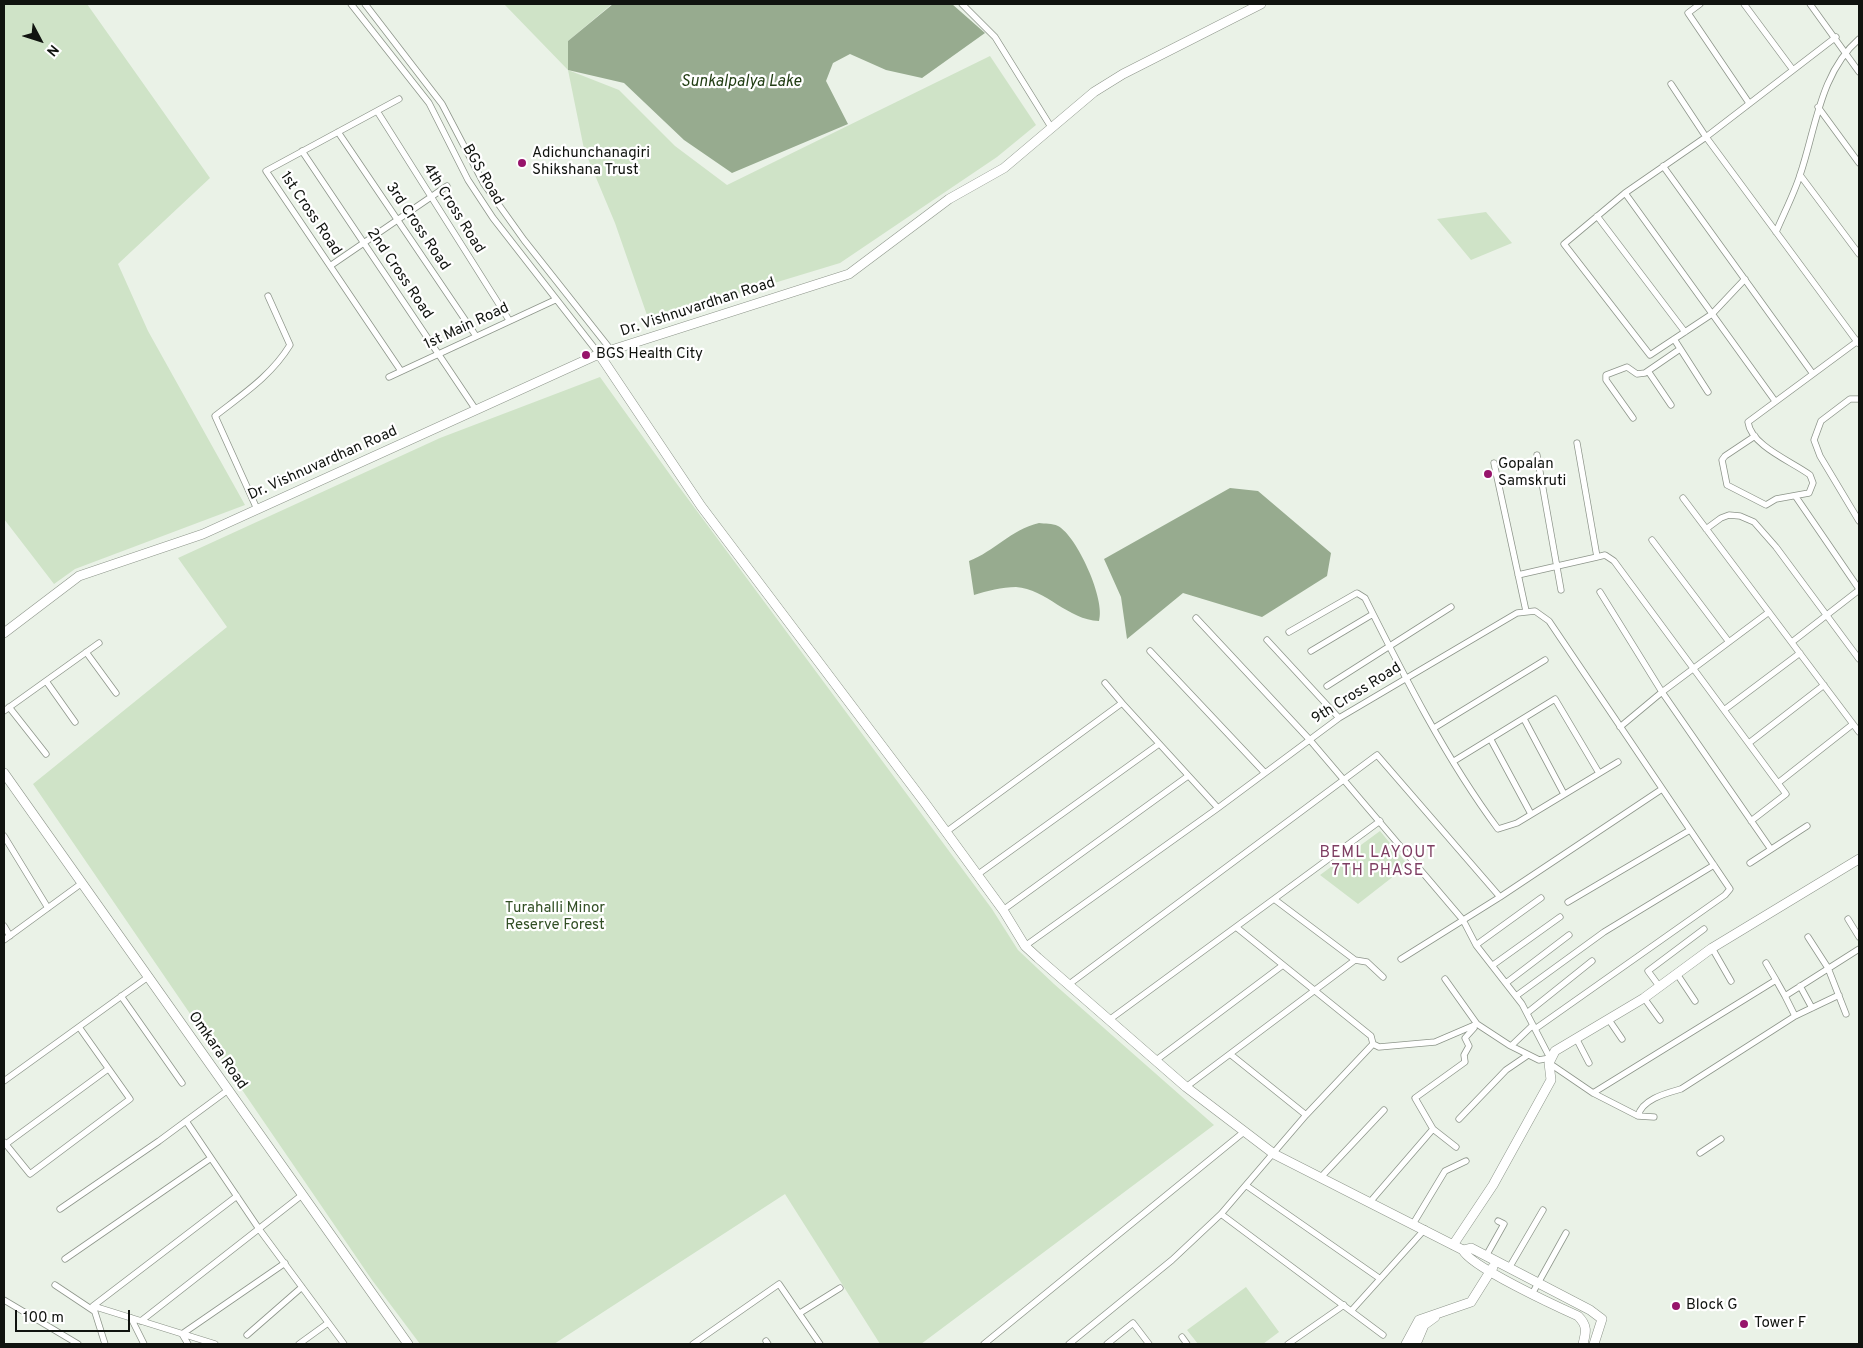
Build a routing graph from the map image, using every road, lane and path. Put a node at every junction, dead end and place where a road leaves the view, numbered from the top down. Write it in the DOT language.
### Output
graph roads {
  1 [pos="351,4"];
  2 [pos="365,4"];
  3 [pos="962,4"];
  4 [pos="1261,4"];
  5 [pos="1700,4"];
  6 [pos="1744,4"];
  7 [pos="1810,4"];
  8 [pos="1836,37"];
  9 [pos="1859,39"];
  10 [pos="1845,51"];
  11 [pos="1793,70"];
  12 [pos="1859,72"];
  13 [pos="1671,84"];
  14 [pos="399,99"];
  15 [pos="1750,103"];
  16 [pos="1818,107"];
  17 [pos="377,111"];
  18 [pos="1051,128"];
  19 [pos="338,132"];
  20 [pos="1706,136"];
  21 [pos="302,152"];
  22 [pos="1859,163"];
  23 [pos="1663,166"];
  24 [pos="1800,175"];
  25 [pos="446,186"];
  26 [pos="1625,193"];
  27 [pos="431,197"];
  28 [pos="1597,216"];
  29 [pos="397,220"];
  30 [pos="1776,232"];
  31 [pos="363,243"];
  32 [pos="1859,254"];
  33 [pos="330,266"];
  34 [pos="1745,279"];
  35 [pos="268,296"];
  36 [pos="555,300"];
  37 [pos="1712,314"];
  38 [pos="509,320"];
  39 [pos="1685,332"];
  40 [pos="476,336"];
  41 [pos="1674,340"];
  42 [pos="1858,342"];
  43 [pos="1680,349"];
  44 [pos="611,350"];
  45 [pos="438,354"];
  46 [pos="599,354"];
  47 [pos="610,368"];
  48 [pos="401,371"];
  49 [pos="1648,371"];
  50 [pos="1813,374"];
  51 [pos="389,377"];
  52 [pos="1708,392"];
  53 [pos="1859,399"];
  54 [pos="1775,401"];
  55 [pos="1671,405"];
  56 [pos="476,410"];
  57 [pos="1633,418"];
  58 [pos="1755,436"];
  59 [pos="1577,443"];
  60 [pos="1537,455"];
  61 [pos="1494,463"];
  62 [pos="1796,497"];
  63 [pos="1684,498"];
  64 [pos="257,509"];
  65 [pos="1859,521"];
  66 [pos="1706,528"];
  67 [pos="1652,540"];
  68 [pos="1596,556"];
  69 [pos="1557,567"];
  70 [pos="1518,575"];
  71 [pos="1561,590"];
  72 [pos="1859,590"];
  73 [pos="1600,592"];
  74 [pos="1451,607"];
  75 [pos="1526,611"];
  76 [pos="1769,612"];
  77 [pos="1373,614"];
  78 [pos="1826,616"];
  79 [pos="1196,618"];
  80 [pos="1289,632"];
  81 [pos="4,633"];
  82 [pos="1267,640"];
  83 [pos="1729,642"];
  84 [pos="1792,642"];
  85 [pos="99,643"];
  86 [pos="1388,647"];
  87 [pos="1150,651"];
  88 [pos="1311,651"];
  89 [pos="86,652"];
  90 [pos="1800,653"];
  91 [pos="1545,660"];
  92 [pos="1859,660"];
  93 [pos="1694,668"];
  94 [pos="1406,678"];
  95 [pos="46,681"];
  96 [pos="1105,683"];
  97 [pos="1824,685"];
  98 [pos="1327,686"];
  99 [pos="1662,692"];
  100 [pos="116,694"];
  101 [pos="1122,703"];
  102 [pos="6,709"];
  103 [pos="1724,710"];
  104 [pos="1339,718"];
  105 [pos="1524,719"];
  106 [pos="76,722"];
  107 [pos="1853,724"];
  108 [pos="1620,727"];
  109 [pos="1434,728"];
  110 [pos="1859,732"];
  111 [pos="1310,739"];
  112 [pos="1491,740"];
  113 [pos="1748,743"];
  114 [pos="1159,744"];
  115 [pos="46,754"];
  116 [pos="1454,761"];
  117 [pos="1618,762"];
  118 [pos="1265,773"];
  119 [pos="1599,773"];
  120 [pos="4,774"];
  121 [pos="1188,776"];
  122 [pos="1344,781"];
  123 [pos="1778,783"];
  124 [pos="1662,789"];
  125 [pos="1564,794"];
  126 [pos="1218,808"];
  127 [pos="1531,814"];
  128 [pos="1380,821"];
  129 [pos="1751,821"];
  130 [pos="1807,826"];
  131 [pos="1690,830"];
  132 [pos="946,832"];
  133 [pos="4,836"];
  134 [pos="1770,848"];
  135 [pos="1859,859"];
  136 [pos="1750,862"];
  137 [pos="1714,865"];
  138 [pos="977,875"];
  139 [pos="82,883"];
  140 [pos="1500,897"];
  141 [pos="1541,898"];
  142 [pos="1274,899"];
  143 [pos="1568,902"];
  144 [pos="48,908"];
  145 [pos="1003,910"];
  146 [pos="1560,917"];
  147 [pos="1848,919"];
  148 [pos="1463,920"];
  149 [pos="4,926"];
  150 [pos="1236,927"];
  151 [pos="1704,929"];
  152 [pos="1569,935"];
  153 [pos="10,936"];
  154 [pos="1808,937"];
  155 [pos="1859,937"];
  156 [pos="4,940"];
  157 [pos="1476,944"];
  158 [pos="1025,946"];
  159 [pos="1712,948"];
  160 [pos="1859,949"];
  161 [pos="1401,959"];
  162 [pos="1355,960"];
  163 [pos="1592,961"];
  164 [pos="1766,963"];
  165 [pos="1283,965"];
  166 [pos="1493,965"];
  167 [pos="1828,968"];
  168 [pos="1677,974"];
  169 [pos="148,977"];
  170 [pos="1383,977"];
  171 [pos="1445,980"];
  172 [pos="1731,980"];
  173 [pos="1776,980"];
  174 [pos="1506,983"];
  175 [pos="1068,985"];
  176 [pos="1659,986"];
  177 [pos="1800,986"];
  178 [pos="1314,991"];
  179 [pos="1839,995"];
  180 [pos="121,996"];
  181 [pos="1516,996"];
  182 [pos="1785,996"];
  183 [pos="1644,998"];
  184 [pos="1695,1001"];
  185 [pos="1812,1008"];
  186 [pos="1527,1013"];
  187 [pos="1846,1014"];
  188 [pos="1796,1016"];
  189 [pos="1109,1020"];
  190 [pos="1609,1020"];
  191 [pos="1660,1020"];
  192 [pos="1477,1024"];
  193 [pos="79,1027"];
  194 [pos="1534,1027"];
  195 [pos="1576,1038"];
  196 [pos="1622,1040"];
  197 [pos="1373,1044"];
  198 [pos="1511,1046"];
  199 [pos="1230,1054"];
  200 [pos="1528,1055"];
  201 [pos="1155,1061"];
  202 [pos="1550,1061"];
  203 [pos="1590,1063"];
  204 [pos="108,1069"];
  205 [pos="4,1080"];
  206 [pos="182,1083"];
  207 [pos="1186,1087"];
  208 [pos="228,1090"];
  209 [pos="1593,1093"];
  210 [pos="1384,1110"];
  211 [pos="1306,1116"];
  212 [pos="1638,1116"];
  213 [pos="1654,1116"];
  214 [pos="1459,1120"];
  215 [pos="186,1121"];
  216 [pos="1433,1129"];
  217 [pos="1245,1131"];
  218 [pos="1721,1139"];
  219 [pos="5,1143"];
  220 [pos="1456,1147"];
  221 [pos="1700,1153"];
  222 [pos="1274,1154"];
  223 [pos="210,1158"];
  224 [pos="1466,1161"];
  225 [pos="1322,1176"];
  226 [pos="1247,1186"];
  227 [pos="302,1195"];
  228 [pos="237,1196"];
  229 [pos="1370,1202"];
  230 [pos="60,1210"];
  231 [pos="1543,1210"];
  232 [pos="1221,1214"];
  233 [pos="1498,1221"];
  234 [pos="1414,1224"];
  235 [pos="259,1228"];
  236 [pos="1425,1229"];
  237 [pos="1566,1233"];
  238 [pos="1454,1245"];
  239 [pos="1463,1250"];
  240 [pos="1486,1256"];
  241 [pos="65,1259"];
  242 [pos="1496,1261"];
  243 [pos="285,1263"];
  244 [pos="1509,1268"];
  245 [pos="1490,1271"];
  246 [pos="1379,1278"];
  247 [pos="1538,1283"];
  248 [pos="55,1285"];
  249 [pos="302,1288"];
  250 [pos="840,1288"];
  251 [pos="1532,1294"];
  252 [pos="4,1300"];
  253 [pos="1344,1305"];
  254 [pos="94,1309"];
  255 [pos="1445,1309"];
  256 [pos="1352,1310"];
  257 [pos="800,1313"];
  258 [pos="131,1318"];
  259 [pos="141,1321"];
  260 [pos="328,1323"];
  261 [pos="182,1334"];
  262 [pos="246,1335"];
  263 [pos="1383,1335"];
  264 [pos="1182,1337"];
  265 [pos="78,1344"];
  266 [pos="105,1344"];
  267 [pos="144,1344"];
  268 [pos="188,1344"];
  269 [pos="215,1344"];
  270 [pos="299,1344"];
  271 [pos="344,1344"];
  272 [pos="408,1344"];
  273 [pos="693,1344"];
  274 [pos="820,1344"];
  275 [pos="984,1344"];
  276 [pos="1069,1344"];
  277 [pos="1107,1344"];
  278 [pos="1149,1344"];
  279 [pos="1187,1344"];
  280 [pos="1288,1344"];
  281 [pos="1406,1344"];
  282 [pos="1416,1344"];
  283 [pos="1583,1344"];
  284 [pos="1594,1344"];
  1 -- 36 [label="street, BGS Road"];
  2 -- 44 [label="street, BGS Road"];
  3 -- 18 [label="street"];
  4 -- 18 [label="street, Dr. Vishnuvardhan Road"];
  5 -- 15 [label="street"];
  6 -- 11 [label="street"];
  7 -- 8 [label="street"];
  8 -- 10 [label="street"];
  8 -- 11 [label="street"];
  9 -- 10 [label="street"];
  10 -- 12 [label="street"];
  10 -- 16 [label="street"];
  11 -- 15 [label="street"];
  13 -- 20 [label="street"];
  14 -- 17 [label="street, 1st Cross Road"];
  15 -- 20 [label="street"];
  16 -- 22 [label="street"];
  16 -- 24 [label="street"];
  17 -- 19 [label="street, 1st Cross Road"];
  17 -- 27 [label="street, 4th Cross Road"];
  18 -- 44 [label="street, Dr. Vishnuvardhan Road"];
  19 -- 21 [label="street, 1st Cross Road"];
  19 -- 29 [label="street, 3rd Cross Road"];
  20 -- 23 [label="street"];
  20 -- 30 [label="street"];
  21 -- 31 [label="street, 2nd Cross Road"];
  21 -- 33 [label="street, 1st Cross Road"];
  23 -- 26 [label="street"];
  23 -- 34 [label="street"];
  24 -- 30 [label="street"];
  24 -- 32 [label="street"];
  25 -- 27 [label="street"];
  26 -- 28 [label="street"];
  26 -- 37 [label="street"];
  27 -- 29 [label="street"];
  27 -- 38 [label="street, 4th Cross Road"];
  28 -- 39 [label="street"];
  28 -- 41 [label="street"];
  29 -- 31 [label="street"];
  29 -- 40 [label="street, 3rd Cross Road"];
  30 -- 42 [label="street"];
  31 -- 33 [label="street"];
  31 -- 45 [label="street, 2nd Cross Road"];
  33 -- 48 [label="street, 1st Cross Road"];
  34 -- 37 [label="street"];
  34 -- 50 [label="street"];
  35 -- 64 [label="street"];
  36 -- 38 [label="street, 1st Main Road"];
  36 -- 46 [label="street, BGS Road"];
  37 -- 39 [label="street"];
  37 -- 54 [label="street"];
  38 -- 40 [label="street, 1st Main Road"];
  39 -- 41 [label="street"];
  40 -- 45 [label="street, 1st Main Road"];
  41 -- 43 [label="street"];
  42 -- 50 [label="street"];
  43 -- 49 [label="street"];
  43 -- 52 [label="street"];
  44 -- 46 [label="street, Dr. Vishnuvardhan Road"];
  44 -- 47 [label="street"];
  45 -- 48 [label="street, 1st Main Road"];
  45 -- 56 [label="street, 2nd Cross Road"];
  46 -- 47 [label="street"];
  46 -- 56 [label="street, Dr. Vishnuvardhan Road"];
  47 -- 132 [label="street"];
  48 -- 51 [label="street, 1st Main Road"];
  49 -- 55 [label="street"];
  49 -- 57 [label="street"];
  50 -- 54 [label="street"];
  53 -- 65 [label="street"];
  54 -- 58 [label="street"];
  56 -- 64 [label="street, Dr. Vishnuvardhan Road"];
  58 -- 62 [label="street"];
  58 -- 62 [label="street"];
  59 -- 68 [label="street"];
  60 -- 69 [label="street"];
  61 -- 70 [label="street"];
  62 -- 72 [label="street"];
  63 -- 66 [label="street"];
  64 -- 81 [label="street, Dr. Vishnuvardhan Road"];
  66 -- 76 [label="street"];
  66 -- 78 [label="street"];
  67 -- 83 [label="street"];
  68 -- 69 [label="street"];
  68 -- 93 [label="street"];
  69 -- 70 [label="street"];
  69 -- 71 [label="street"];
  70 -- 75 [label="street"];
  72 -- 78 [label="street"];
  73 -- 99 [label="street"];
  74 -- 86 [label="street"];
  75 -- 94 [label="street, 9th Cross Road"];
  75 -- 108 [label="street"];
  76 -- 83 [label="street"];
  76 -- 84 [label="street"];
  77 -- 80 [label="street"];
  77 -- 86 [label="street"];
  77 -- 88 [label="street"];
  78 -- 84 [label="street"];
  78 -- 92 [label="street"];
  79 -- 111 [label="street"];
  82 -- 104 [label="street"];
  83 -- 93 [label="street"];
  84 -- 90 [label="street"];
  85 -- 89 [label="street"];
  86 -- 94 [label="street"];
  86 -- 98 [label="street"];
  87 -- 118 [label="street"];
  89 -- 95 [label="street"];
  89 -- 100 [label="street"];
  90 -- 97 [label="street"];
  90 -- 103 [label="street"];
  91 -- 109 [label="street"];
  93 -- 99 [label="street"];
  93 -- 103 [label="street"];
  94 -- 104 [label="street, 9th Cross Road"];
  94 -- 109 [label="street"];
  95 -- 102 [label="street"];
  95 -- 106 [label="street"];
  96 -- 101 [label="street"];
  97 -- 107 [label="street"];
  97 -- 113 [label="street"];
  99 -- 108 [label="street"];
  99 -- 129 [label="street"];
  101 -- 114 [label="street"];
  101 -- 132 [label="street"];
  102 -- 115 [label="street"];
  103 -- 113 [label="street"];
  104 -- 111 [label="street, 9th Cross Road"];
  105 -- 112 [label="street"];
  105 -- 119 [label="street"];
  105 -- 125 [label="street"];
  107 -- 110 [label="street"];
  107 -- 123 [label="street"];
  108 -- 124 [label="street"];
  109 -- 116 [label="street"];
  111 -- 118 [label="street, 9th Cross Road"];
  111 -- 122 [label="street"];
  112 -- 116 [label="street"];
  112 -- 127 [label="street"];
  113 -- 123 [label="street"];
  114 -- 121 [label="street"];
  114 -- 138 [label="street"];
  116 -- 127 [label="street"];
  117 -- 119 [label="street"];
  118 -- 126 [label="street, 9th Cross Road"];
  119 -- 125 [label="street"];
  120 -- 139 [label="street, Omkara Road"];
  121 -- 126 [label="street"];
  121 -- 145 [label="street"];
  122 -- 128 [label="street"];
  122 -- 140 [label="street"];
  122 -- 175 [label="street"];
  123 -- 129 [label="street"];
  124 -- 131 [label="street"];
  124 -- 140 [label="street"];
  125 -- 127 [label="street"];
  126 -- 158 [label="street, 9th Cross Road"];
  128 -- 142 [label="street"];
  128 -- 148 [label="street"];
  129 -- 134 [label="street"];
  130 -- 134 [label="street"];
  131 -- 137 [label="street"];
  131 -- 143 [label="street"];
  132 -- 138 [label="street"];
  133 -- 144 [label="street"];
  134 -- 136 [label="street"];
  135 -- 159 [label="street"];
  137 -- 181 [label="street"];
  137 -- 194 [label="street"];
  138 -- 145 [label="street"];
  139 -- 144 [label="street"];
  139 -- 169 [label="street, Omkara Road"];
  140 -- 148 [label="street"];
  141 -- 157 [label="street"];
  142 -- 150 [label="street"];
  142 -- 162 [label="street"];
  144 -- 153 [label="street"];
  145 -- 158 [label="street"];
  146 -- 166 [label="street"];
  147 -- 155 [label="street"];
  148 -- 157 [label="street"];
  148 -- 161 [label="street"];
  149 -- 153 [label="street"];
  150 -- 165 [label="street"];
  150 -- 189 [label="street"];
  151 -- 176 [label="street"];
  152 -- 174 [label="street"];
  153 -- 156 [label="street"];
  154 -- 167 [label="street"];
  157 -- 166 [label="street"];
  158 -- 175 [label="street"];
  159 -- 168 [label="street"];
  159 -- 172 [label="street"];
  160 -- 167 [label="street"];
  162 -- 170 [label="street"];
  162 -- 178 [label="street"];
  163 -- 186 [label="street"];
  164 -- 173 [label="street"];
  165 -- 178 [label="street"];
  165 -- 201 [label="street"];
  166 -- 174 [label="street"];
  167 -- 177 [label="street"];
  167 -- 179 [label="street"];
  168 -- 176 [label="street"];
  168 -- 184 [label="street"];
  169 -- 180 [label="street"];
  169 -- 208 [label="street, Omkara Road"];
  171 -- 192 [label="street"];
  173 -- 182 [label="street"];
  173 -- 209 [label="street"];
  174 -- 181 [label="street"];
  175 -- 189 [label="street"];
  176 -- 183 [label="street"];
  177 -- 182 [label="street"];
  177 -- 185 [label="street"];
  178 -- 197 [label="street"];
  178 -- 199 [label="street"];
  179 -- 185 [label="street"];
  179 -- 187 [label="street"];
  180 -- 193 [label="street"];
  180 -- 206 [label="street"];
  181 -- 186 [label="street"];
  182 -- 188 [label="street"];
  183 -- 190 [label="street"];
  183 -- 191 [label="street"];
  185 -- 188 [label="street"];
  186 -- 194 [label="street"];
  188 -- 212 [label="street"];
  189 -- 201 [label="street"];
  190 -- 195 [label="street"];
  190 -- 196 [label="street"];
  192 -- 197 [label="street"];
  192 -- 198 [label="street"];
  192 -- 216 [label="street"];
  193 -- 204 [label="street"];
  193 -- 205 [label="street"];
  194 -- 198 [label="street"];
  194 -- 202 [label="street"];
  195 -- 202 [label="street"];
  195 -- 203 [label="street"];
  197 -- 211 [label="street"];
  198 -- 200 [label="street"];
  199 -- 207 [label="street"];
  199 -- 211 [label="street"];
  200 -- 202 [label="street"];
  200 -- 214 [label="street"];
  201 -- 207 [label="street"];
  202 -- 209 [label="street"];
  202 -- 238 [label="street"];
  204 -- 219 [label="street"];
  204 -- 219 [label="street"];
  207 -- 217 [label="street"];
  208 -- 215 [label="street"];
  208 -- 227 [label="street, Omkara Road"];
  209 -- 212 [label="street"];
  210 -- 225 [label="street"];
  211 -- 222 [label="street"];
  212 -- 213 [label="street"];
  215 -- 223 [label="street"];
  215 -- 230 [label="street"];
  216 -- 220 [label="street"];
  216 -- 229 [label="street"];
  217 -- 222 [label="street"];
  217 -- 275 [label="street"];
  218 -- 221 [label="street"];
  222 -- 225 [label="street"];
  222 -- 226 [label="street"];
  223 -- 228 [label="street"];
  223 -- 241 [label="street"];
  224 -- 234 [label="street"];
  225 -- 229 [label="street"];
  226 -- 232 [label="street"];
  226 -- 246 [label="street"];
  227 -- 235 [label="street"];
  227 -- 272 [label="street, Omkara Road"];
  228 -- 235 [label="street"];
  228 -- 254 [label="street"];
  229 -- 234 [label="street"];
  231 -- 244 [label="street"];
  232 -- 253 [label="street"];
  232 -- 276 [label="street"];
  233 -- 240 [label="street"];
  234 -- 236 [label="street"];
  235 -- 243 [label="street"];
  235 -- 259 [label="street"];
  236 -- 238 [label="street"];
  236 -- 246 [label="street"];
  237 -- 247 [label="street"];
  238 -- 239 [label="street"];
  239 -- 240 [label="street"];
  239 -- 245 [label="street"];
  240 -- 242 [label="street"];
  242 -- 244 [label="street"];
  242 -- 245 [label="street"];
  243 -- 249 [label="street"];
  243 -- 261 [label="street"];
  244 -- 247 [label="street"];
  245 -- 251 [label="street"];
  245 -- 255 [label="street"];
  246 -- 256 [label="street"];
  247 -- 251 [label="street"];
  247 -- 284 [label="street"];
  248 -- 254 [label="street"];
  249 -- 260 [label="street"];
  249 -- 262 [label="street"];
  250 -- 257 [label="street"];
  251 -- 283 [label="street"];
  252 -- 265 [label="street"];
  253 -- 256 [label="street"];
  253 -- 280 [label="street"];
  254 -- 258 [label="street"];
  254 -- 266 [label="street"];
  255 -- 281 [label="street"];
  255 -- 282 [label="street"];
  256 -- 263 [label="street"];
  257 -- 273 [label="street"];
  257 -- 274 [label="street"];
  258 -- 259 [label="street"];
  258 -- 267 [label="street"];
  259 -- 261 [label="street"];
  260 -- 270 [label="street"];
  260 -- 271 [label="street"];
  261 -- 268 [label="street"];
  261 -- 269 [label="street"];
  264 -- 279 [label="street"];
  277 -- 278 [label="street"];
}
